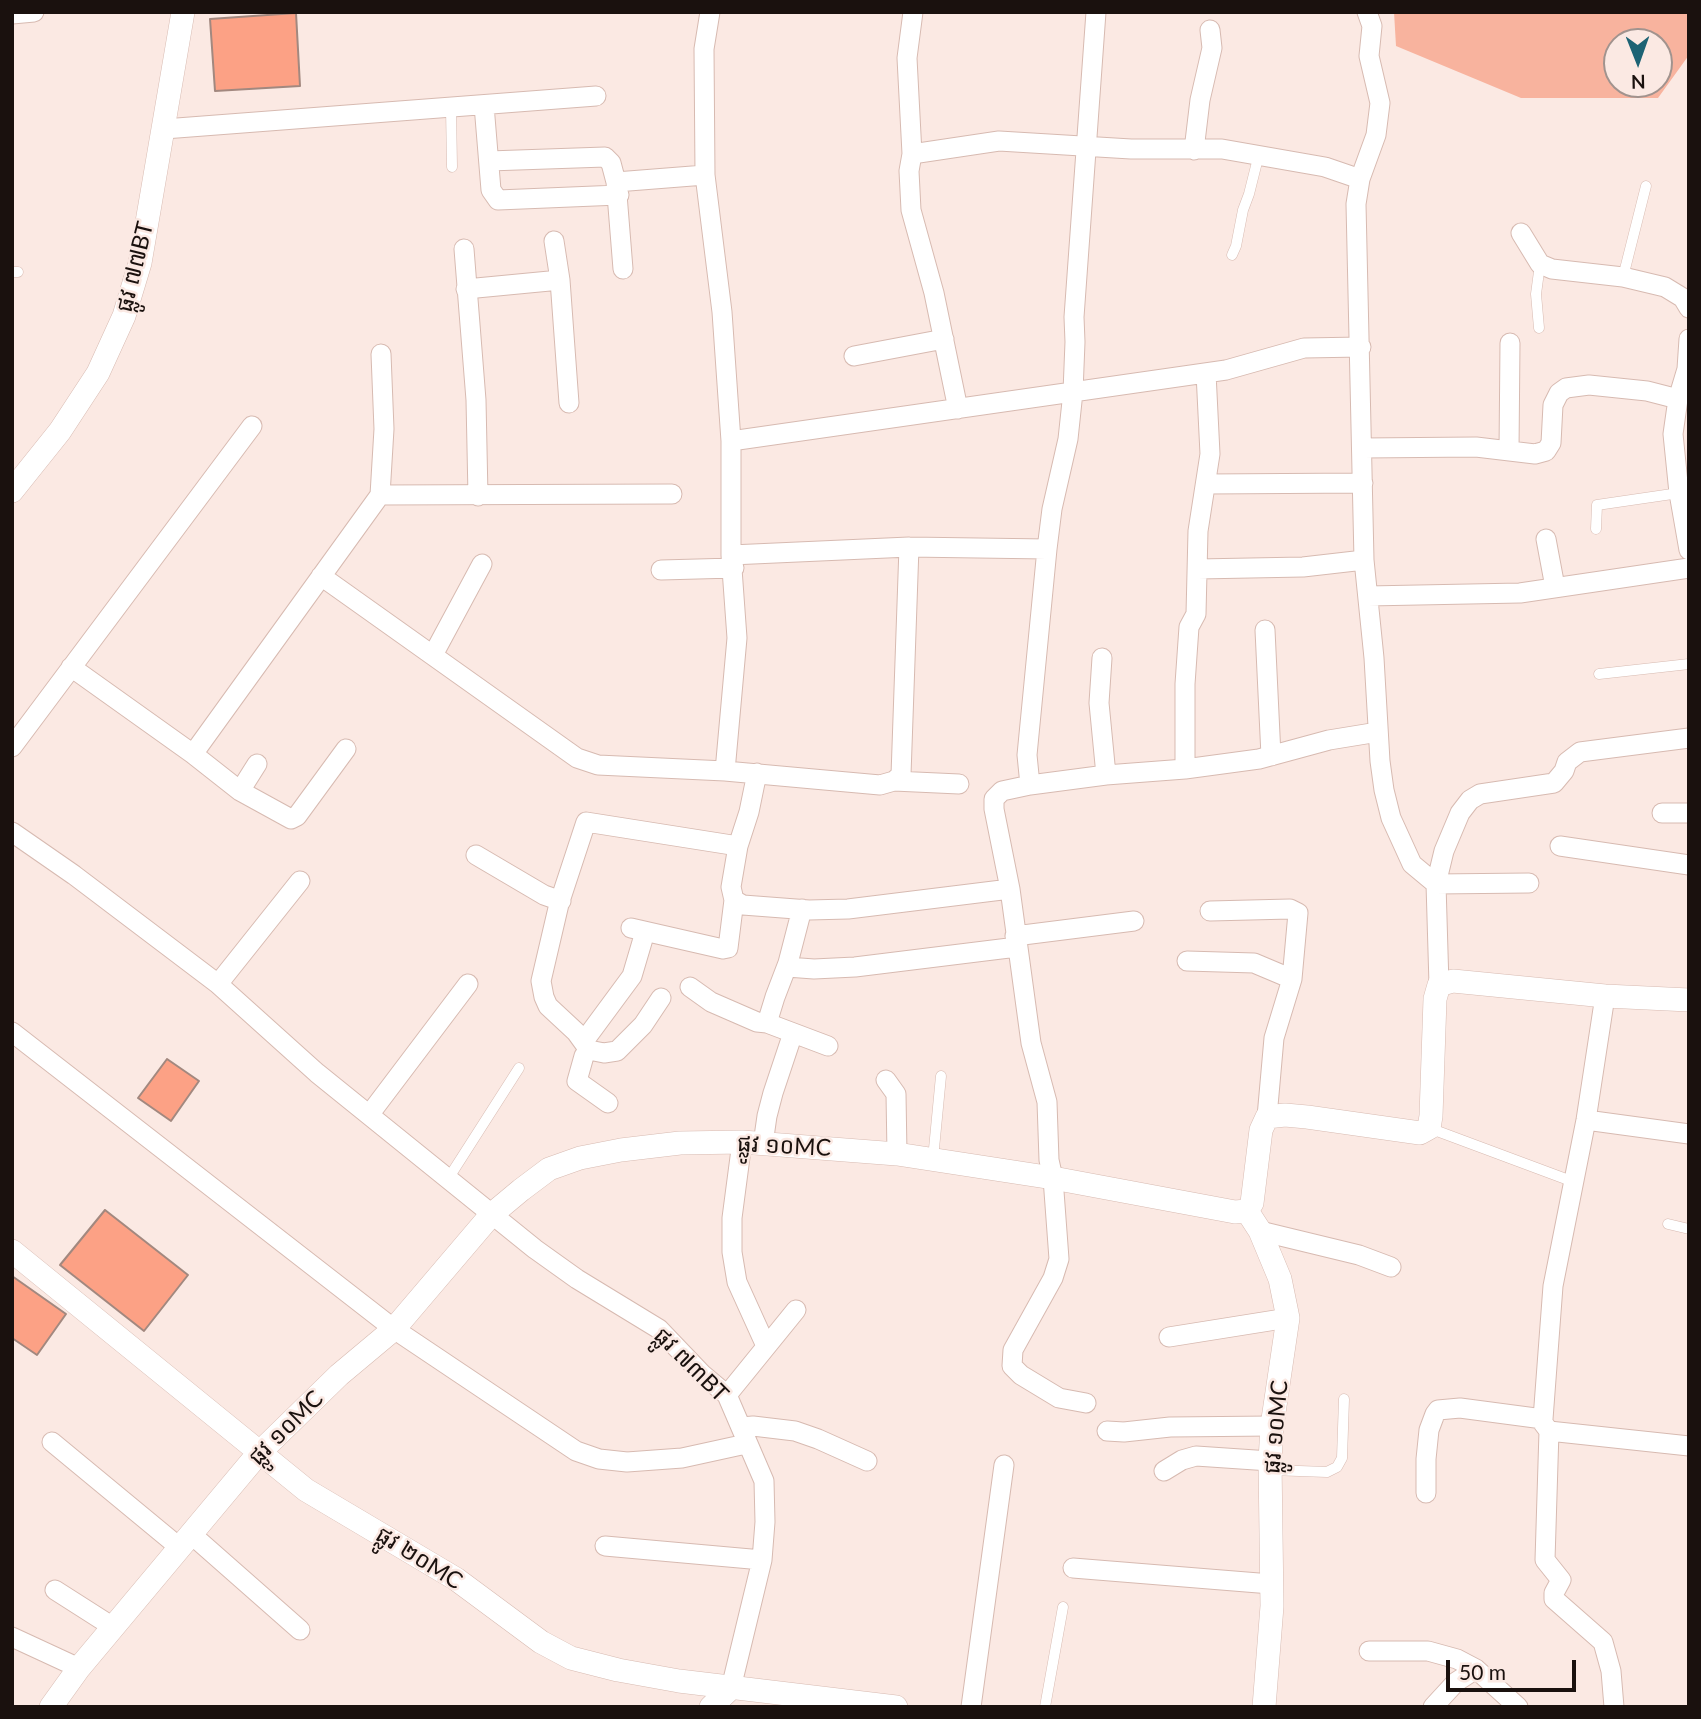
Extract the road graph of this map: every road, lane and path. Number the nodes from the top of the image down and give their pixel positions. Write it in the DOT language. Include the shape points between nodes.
graph roads {
  1 [pos="34,12"];
  2 [pos="183,12"];
  3 [pos="710,12"];
  4 [pos="913,12"];
  5 [pos="1096,12"];
  6 [pos="1367,12"];
  7 [pos="12,14"];
  8 [pos="1210,30"];
  9 [pos="596,96"];
  10 [pos="484,105"];
  11 [pos="451,108"];
  12 [pos="164,129"];
  13 [pos="1086,145"];
  14 [pos="1194,150"];
  15 [pos="912,154"];
  16 [pos="1260,154"];
  17 [pos="489,160"];
  18 [pos="452,167"];
  19 [pos="705,175"];
  20 [pos="1360,179"];
  21 [pos="1646,186"];
  22 [pos="618,188"];
  23 [pos="1521,233"];
  24 [pos="554,241"];
  25 [pos="464,249"];
  26 [pos="1231,255"];
  27 [pos="1540,264"];
  28 [pos="623,269"];
  29 [pos="1623,277"];
  30 [pos="560,280"];
  31 [pos="466,289"];
  32 [pos="1688,305"];
  33 [pos="1539,328"];
  34 [pos="944,339"];
  35 [pos="1689,340"];
  36 [pos="1510,343"];
  37 [pos="1361,347"];
  38 [pos="381,354"];
  39 [pos="854,356"];
  40 [pos="1688,369"];
  41 [pos="1206,373"];
  42 [pos="1073,392"];
  43 [pos="1678,399"];
  44 [pos="569,403"];
  45 [pos="958,409"];
  46 [pos="252,426"];
  47 [pos="731,441"];
  48 [pos="1363,448"];
  49 [pos="1509,451"];
  50 [pos="1363,483"];
  51 [pos="1207,484"];
  52 [pos="12,491"];
  53 [pos="671,494"];
  54 [pos="380,495"];
  55 [pos="478,496"];
  56 [pos="1683,499"];
  57 [pos="1597,529"];
  58 [pos="1546,539"];
  59 [pos="909,547"];
  60 [pos="1046,548"];
  61 [pos="1689,550"];
  62 [pos="1364,560"];
  63 [pos="732,561"];
  64 [pos="481,564"];
  65 [pos="1689,568"];
  66 [pos="1198,569"];
  67 [pos="661,570"];
  68 [pos="321,576"];
  69 [pos="1555,587"];
  70 [pos="1368,596"];
  71 [pos="1265,630"];
  72 [pos="433,655"];
  73 [pos="1102,658"];
  74 [pos="1689,664"];
  75 [pos="71,667"];
  76 [pos="1599,674"];
  77 [pos="1378,732"];
  78 [pos="1689,738"];
  79 [pos="12,747"];
  80 [pos="346,749"];
  81 [pos="193,754"];
  82 [pos="1271,756"];
  83 [pos="257,764"];
  84 [pos="1185,769"];
  85 [pos="725,771"];
  86 [pos="757,773"];
  87 [pos="1105,775"];
  88 [pos="894,781"];
  89 [pos="959,784"];
  90 [pos="1030,785"];
  91 [pos="240,791"];
  92 [pos="1662,813"];
  93 [pos="1689,813"];
  94 [pos="12,832"];
  95 [pos="738,846"];
  96 [pos="1560,846"];
  97 [pos="476,855"];
  98 [pos="1689,865"];
  99 [pos="300,881"];
  100 [pos="1529,883"];
  101 [pos="1436,884"];
  102 [pos="1010,889"];
  103 [pos="734,900"];
  104 [pos="561,901"];
  105 [pos="802,909"];
  106 [pos="1210,911"];
  107 [pos="1135,921"];
  108 [pos="1016,942"];
  109 [pos="1186,961"];
  110 [pos="787,967"];
  111 [pos="1292,979"];
  112 [pos="218,984"];
  113 [pos="468,984"];
  114 [pos="1439,985"];
  115 [pos="690,987"];
  116 [pos="1605,996"];
  117 [pos="661,998"];
  118 [pos="1689,1000"];
  119 [pos="767,1023"];
  120 [pos="12,1032"];
  121 [pos="793,1033"];
  122 [pos="587,1046"];
  123 [pos="828,1046"];
  124 [pos="519,1068"];
  125 [pos="941,1076"];
  126 [pos="886,1080"];
  127 [pos="608,1103"];
  128 [pos="369,1115"];
  129 [pos="1267,1117"];
  130 [pos="1586,1120"];
  131 [pos="1429,1128"];
  132 [pos="1689,1134"];
  133 [pos="753,1143"];
  134 [pos="897,1154"];
  135 [pos="933,1159"];
  136 [pos="1053,1178"];
  137 [pos="448,1179"];
  138 [pos="1574,1182"];
  139 [pos="1247,1211"];
  140 [pos="491,1215"];
  141 [pos="1668,1224"];
  142 [pos="1689,1229"];
  143 [pos="1261,1231"];
  144 [pos="12,1251"];
  145 [pos="1391,1267"];
  146 [pos="796,1310"];
  147 [pos="1288,1318"];
  148 [pos="394,1329"];
  149 [pos="1169,1337"];
  150 [pos="766,1346"];
  151 [pos="727,1395"];
  152 [pos="1344,1399"];
  153 [pos="1086,1403"];
  154 [pos="1546,1425"];
  155 [pos="1272,1426"];
  156 [pos="1107,1431"];
  157 [pos="744,1436"];
  158 [pos="52,1442"];
  159 [pos="1689,1446"];
  160 [pos="258,1454"];
  161 [pos="867,1461"];
  162 [pos="1003,1465"];
  163 [pos="1270,1466"];
  164 [pos="1164,1471"];
  165 [pos="1426,1493"];
  166 [pos="185,1540"];
  167 [pos="605,1546"];
  168 [pos="762,1560"];
  169 [pos="1073,1569"];
  170 [pos="1272,1584"];
  171 [pos="55,1590"];
  172 [pos="1063,1607"];
  173 [pos="113,1627"];
  174 [pos="300,1630"];
  175 [pos="12,1637"];
  176 [pos="1369,1651"];
  177 [pos="79,1668"];
  178 [pos="1476,1669"];
  179 [pos="731,1688"];
  180 [pos="869,1705"];
  181 [pos="51,1707"];
  182 [pos="711,1707"];
  183 [pos="896,1707"];
  184 [pos="971,1707"];
  185 [pos="1045,1707"];
  186 [pos="1264,1707"];
  187 [pos="1433,1707"];
  188 [pos="1518,1707"];
  189 [pos="1614,1707"];
  1 -- 7 [label="street"];
  2 -- 12 [label="street, ផ្លូវ ៧៧BT"];
  3 -- 19 [label="street" via="704,49"];
  4 -- 15 [label="street" via="907,58"];
  5 -- 13 [label="street"];
  6 -- 20 [label="street" via="1372,26 1369,56 1380,103 1376,135"];
  8 -- 14 [label="street" via="1212,48"];
  9 -- 10 [label="street"];
  10 -- 11 [label="street"];
  10 -- 17 [label="street"];
  11 -- 12 [label="street"];
  11 -- 18 [label="lane"];
  12 -- 52 [label="street, ផ្លូវ ៧៧BT" via="140,263 124,316 90,385"];
  13 -- 14 [label="street"];
  13 -- 15 [label="street" via="999,141"];
  13 -- 42 [label="street"];
  14 -- 16 [label="street"];
  15 -- 34 [label="street" via="911,210"];
  16 -- 20 [label="street"];
  16 -- 26 [label="lane"];
  17 -- 22 [label="street" via="605,157"];
  17 -- 22 [label="street" via="491,190 498,200"];
  19 -- 22 [label="street"];
  19 -- 47 [label="street" via="722,312"];
  20 -- 37 [label="street" via="1356,204"];
  21 -- 29 [label="lane"];
  22 -- 28 [label="street"];
  23 -- 27 [label="street"];
  24 -- 30 [label="street"];
  25 -- 31 [label="street"];
  27 -- 29 [label="street"];
  27 -- 33 [label="lane" via="1536,294"];
  29 -- 32 [label="street" via="1665,287"];
  30 -- 31 [label="street"];
  30 -- 44 [label="street"];
  31 -- 55 [label="street" via="476,400"];
  34 -- 39 [label="street"];
  34 -- 45 [label="street"];
  35 -- 40 [label="street"];
  36 -- 49 [label="street"];
  37 -- 41 [label="street" via="1304,348"];
  37 -- 48 [label="street"];
  38 -- 54 [label="street" via="384,429"];
  40 -- 43 [label="street"];
  41 -- 42 [label="street"];
  41 -- 51 [label="street"];
  42 -- 45 [label="street"];
  42 -- 60 [label="street"];
  43 -- 49 [label="street" via="1588,385 1566,388 1553,405 1551,443 1546,451"];
  43 -- 56 [label="street" via="1673,434"];
  45 -- 47 [label="street"];
  46 -- 75 [label="street"];
  47 -- 63 [label="street"];
  48 -- 49 [label="street" via="1440,446"];
  48 -- 50 [label="street"];
  50 -- 51 [label="street"];
  50 -- 62 [label="street"];
  51 -- 66 [label="street" via="1200,509"];
  53 -- 55 [label="street"];
  54 -- 55 [label="street"];
  54 -- 68 [label="street"];
  56 -- 57 [label="lane" via="1597,505"];
  56 -- 61 [label="street"];
  58 -- 69 [label="street"];
  59 -- 60 [label="street"];
  59 -- 63 [label="street"];
  59 -- 88 [label="street" via="903,761 901,775"];
  60 -- 90 [label="street" via="1027,755"];
  62 -- 66 [label="street" via="1303,567"];
  62 -- 70 [label="street"];
  63 -- 67 [label="street"];
  63 -- 85 [label="street" via="737,638"];
  64 -- 72 [label="street"];
  65 -- 69 [label="street"];
  66 -- 84 [label="street" via="1185,684"];
  68 -- 72 [label="street"];
  68 -- 81 [label="street"];
  69 -- 70 [label="street" via="1520,593"];
  70 -- 77 [label="street"];
  71 -- 82 [label="street"];
  72 -- 85 [label="street" via="577,758 598,765"];
  73 -- 87 [label="street"];
  74 -- 76 [label="lane"];
  75 -- 79 [label="street"];
  75 -- 81 [label="street"];
  77 -- 82 [label="street"];
  77 -- 101 [label="street" via="1391,818 1412,864"];
  78 -- 101 [label="street" via="1580,752 1567,762 1554,783 1480,794 1469,800 1444,851"];
  80 -- 91 [label="street" via="291,819"];
  81 -- 91 [label="street"];
  82 -- 84 [label="street"];
  83 -- 91 [label="street"];
  84 -- 87 [label="street"];
  85 -- 86 [label="street"];
  86 -- 88 [label="street" via="880,785"];
  86 -- 95 [label="street"];
  87 -- 90 [label="street"];
  88 -- 89 [label="street"];
  90 -- 102 [label="street" via="1002,791 994,799"];
  92 -- 93 [label="street"];
  94 -- 112 [label="street, ផ្លូវ ៧៣BT"];
  95 -- 103 [label="street" via="731,887"];
  95 -- 104 [label="street" via="586,822"];
  96 -- 98 [label="street"];
  97 -- 104 [label="street"];
  99 -- 112 [label="street"];
  100 -- 101 [label="street"];
  101 -- 114 [label="street"];
  102 -- 105 [label="street" via="848,909"];
  102 -- 108 [label="street"];
  103 -- 105 [label="street" via="743,905"];
  103 -- 122 [label="street" via="728,948 638,930 632,976"];
  104 -- 122 [label="street" via="541,981 548,1006"];
  105 -- 110 [label="street"];
  106 -- 111 [label="street" via="1290,909 1298,913"];
  107 -- 108 [label="street"];
  108 -- 110 [label="street" via="855,967"];
  108 -- 136 [label="street" via="1031,1043 1046,1102"];
  109 -- 111 [label="street" via="1254,963"];
  110 -- 119 [label="street"];
  111 -- 129 [label="street" via="1275,1038"];
  112 -- 128 [label="street, ផ្លូវ ៧៣BT"];
  113 -- 128 [label="street"];
  114 -- 116 [label="street" via="1453,981"];
  114 -- 131 [label="street"];
  115 -- 119 [label="street" via="711,1002"];
  116 -- 118 [label="street"];
  116 -- 130 [label="street"];
  117 -- 122 [label="street" via="617,1051 604,1053"];
  119 -- 121 [label="street"];
  120 -- 148 [label="street"];
  121 -- 123 [label="street"];
  121 -- 133 [label="street" via="767,1116"];
  122 -- 127 [label="street" via="576,1081"];
  124 -- 137 [label="lane"];
  125 -- 135 [label="lane"];
  126 -- 134 [label="street" via="896,1094"];
  128 -- 137 [label="street, ផ្លូវ ៧៣BT"];
  129 -- 131 [label="street" via="1307,1117 1420,1133"];
  129 -- 139 [label="street"];
  130 -- 132 [label="street"];
  130 -- 138 [label="street"];
  131 -- 138 [label="lane"];
  133 -- 134 [label="street, ផ្លូវ ១០MC"];
  133 -- 140 [label="street, ផ្លូវ ១០MC" via="680,1143 580,1157 549,1169"];
  133 -- 150 [label="street" via="732,1218 732,1252 737,1282"];
  134 -- 135 [label="street, ផ្លូវ ១០MC"];
  135 -- 136 [label="street, ផ្លូវ ១០MC"];
  136 -- 139 [label="street, ផ្លូវ ១០MC"];
  136 -- 153 [label="street" via="1059,1259 1053,1279 1013,1350 1012,1366 1059,1398"];
  137 -- 140 [label="street, ផ្លូវ ៧៣BT"];
  138 -- 154 [label="street" via="1553,1286"];
  139 -- 143 [label="street, ផ្លូវ ១០MC"];
  140 -- 148 [label="street, ផ្លូវ ១០MC"];
  140 -- 151 [label="street, ផ្លូវ ៧៣BT" via="577,1279 659,1329"];
  141 -- 142 [label="lane"];
  143 -- 145 [label="street"];
  143 -- 147 [label="street, ផ្លូវ ១០MC"];
  144 -- 160 [label="street, ផ្លូវ ២០MC"];
  146 -- 150 [label="street"];
  147 -- 149 [label="street"];
  147 -- 155 [label="street, ផ្លូវ ១០MC"];
  148 -- 157 [label="street" via="576,1451 599,1459 682,1458"];
  148 -- 160 [label="street, ផ្លូវ ១០MC"];
  150 -- 151 [label="street"];
  151 -- 157 [label="street, ផ្លូវ ៧៣BT"];
  152 -- 163 [label="lane" via="1342,1458 1337,1467 1327,1472"];
  154 -- 159 [label="street"];
  154 -- 165 [label="street" via="1460,1408 1438,1410 1429,1430"];
  154 -- 189 [label="street" via="1545,1560 1562,1580 1554,1599 1602,1642 1611,1671"];
  155 -- 156 [label="street"];
  155 -- 163 [label="street, ផ្លូវ ១០MC"];
  157 -- 161 [label="street" via="752,1426 796,1432"];
  157 -- 168 [label="street, ផ្លូវ ៧៣BT" via="764,1481"];
  158 -- 166 [label="street"];
  160 -- 166 [label="street, ផ្លូវ ១០MC"];
  160 -- 179 [label="street, ផ្លូវ ២០MC" via="306,1490 456,1579 541,1642 571,1658"];
  162 -- 184 [label="street"];
  163 -- 164 [label="street" via="1196,1456"];
  163 -- 170 [label="street, ផ្លូវ ១០MC"];
  166 -- 173 [label="street, ផ្លូវ ១០MC"];
  166 -- 174 [label="street"];
  167 -- 168 [label="street"];
  168 -- 179 [label="street, ផ្លូវ ៧៣BT"];
  169 -- 170 [label="street"];
  170 -- 186 [label="street, ផ្លូវ ១០MC"];
  171 -- 173 [label="street"];
  172 -- 185 [label="lane"];
  173 -- 177 [label="street, ផ្លូវ ១០MC"];
  175 -- 177 [label="street"];
  176 -- 178 [label="street" via="1428,1651"];
  177 -- 181 [label="street, ផ្លូវ ១០MC"];
  178 -- 187 [label="street" via="1456,1682"];
  178 -- 188 [label="street"];
  179 -- 180 [label="street, ផ្លូវ ២០MC"];
  179 -- 182 [label="street"];
  180 -- 183 [label="street, ផ្លូវ ២០MC"];
}
